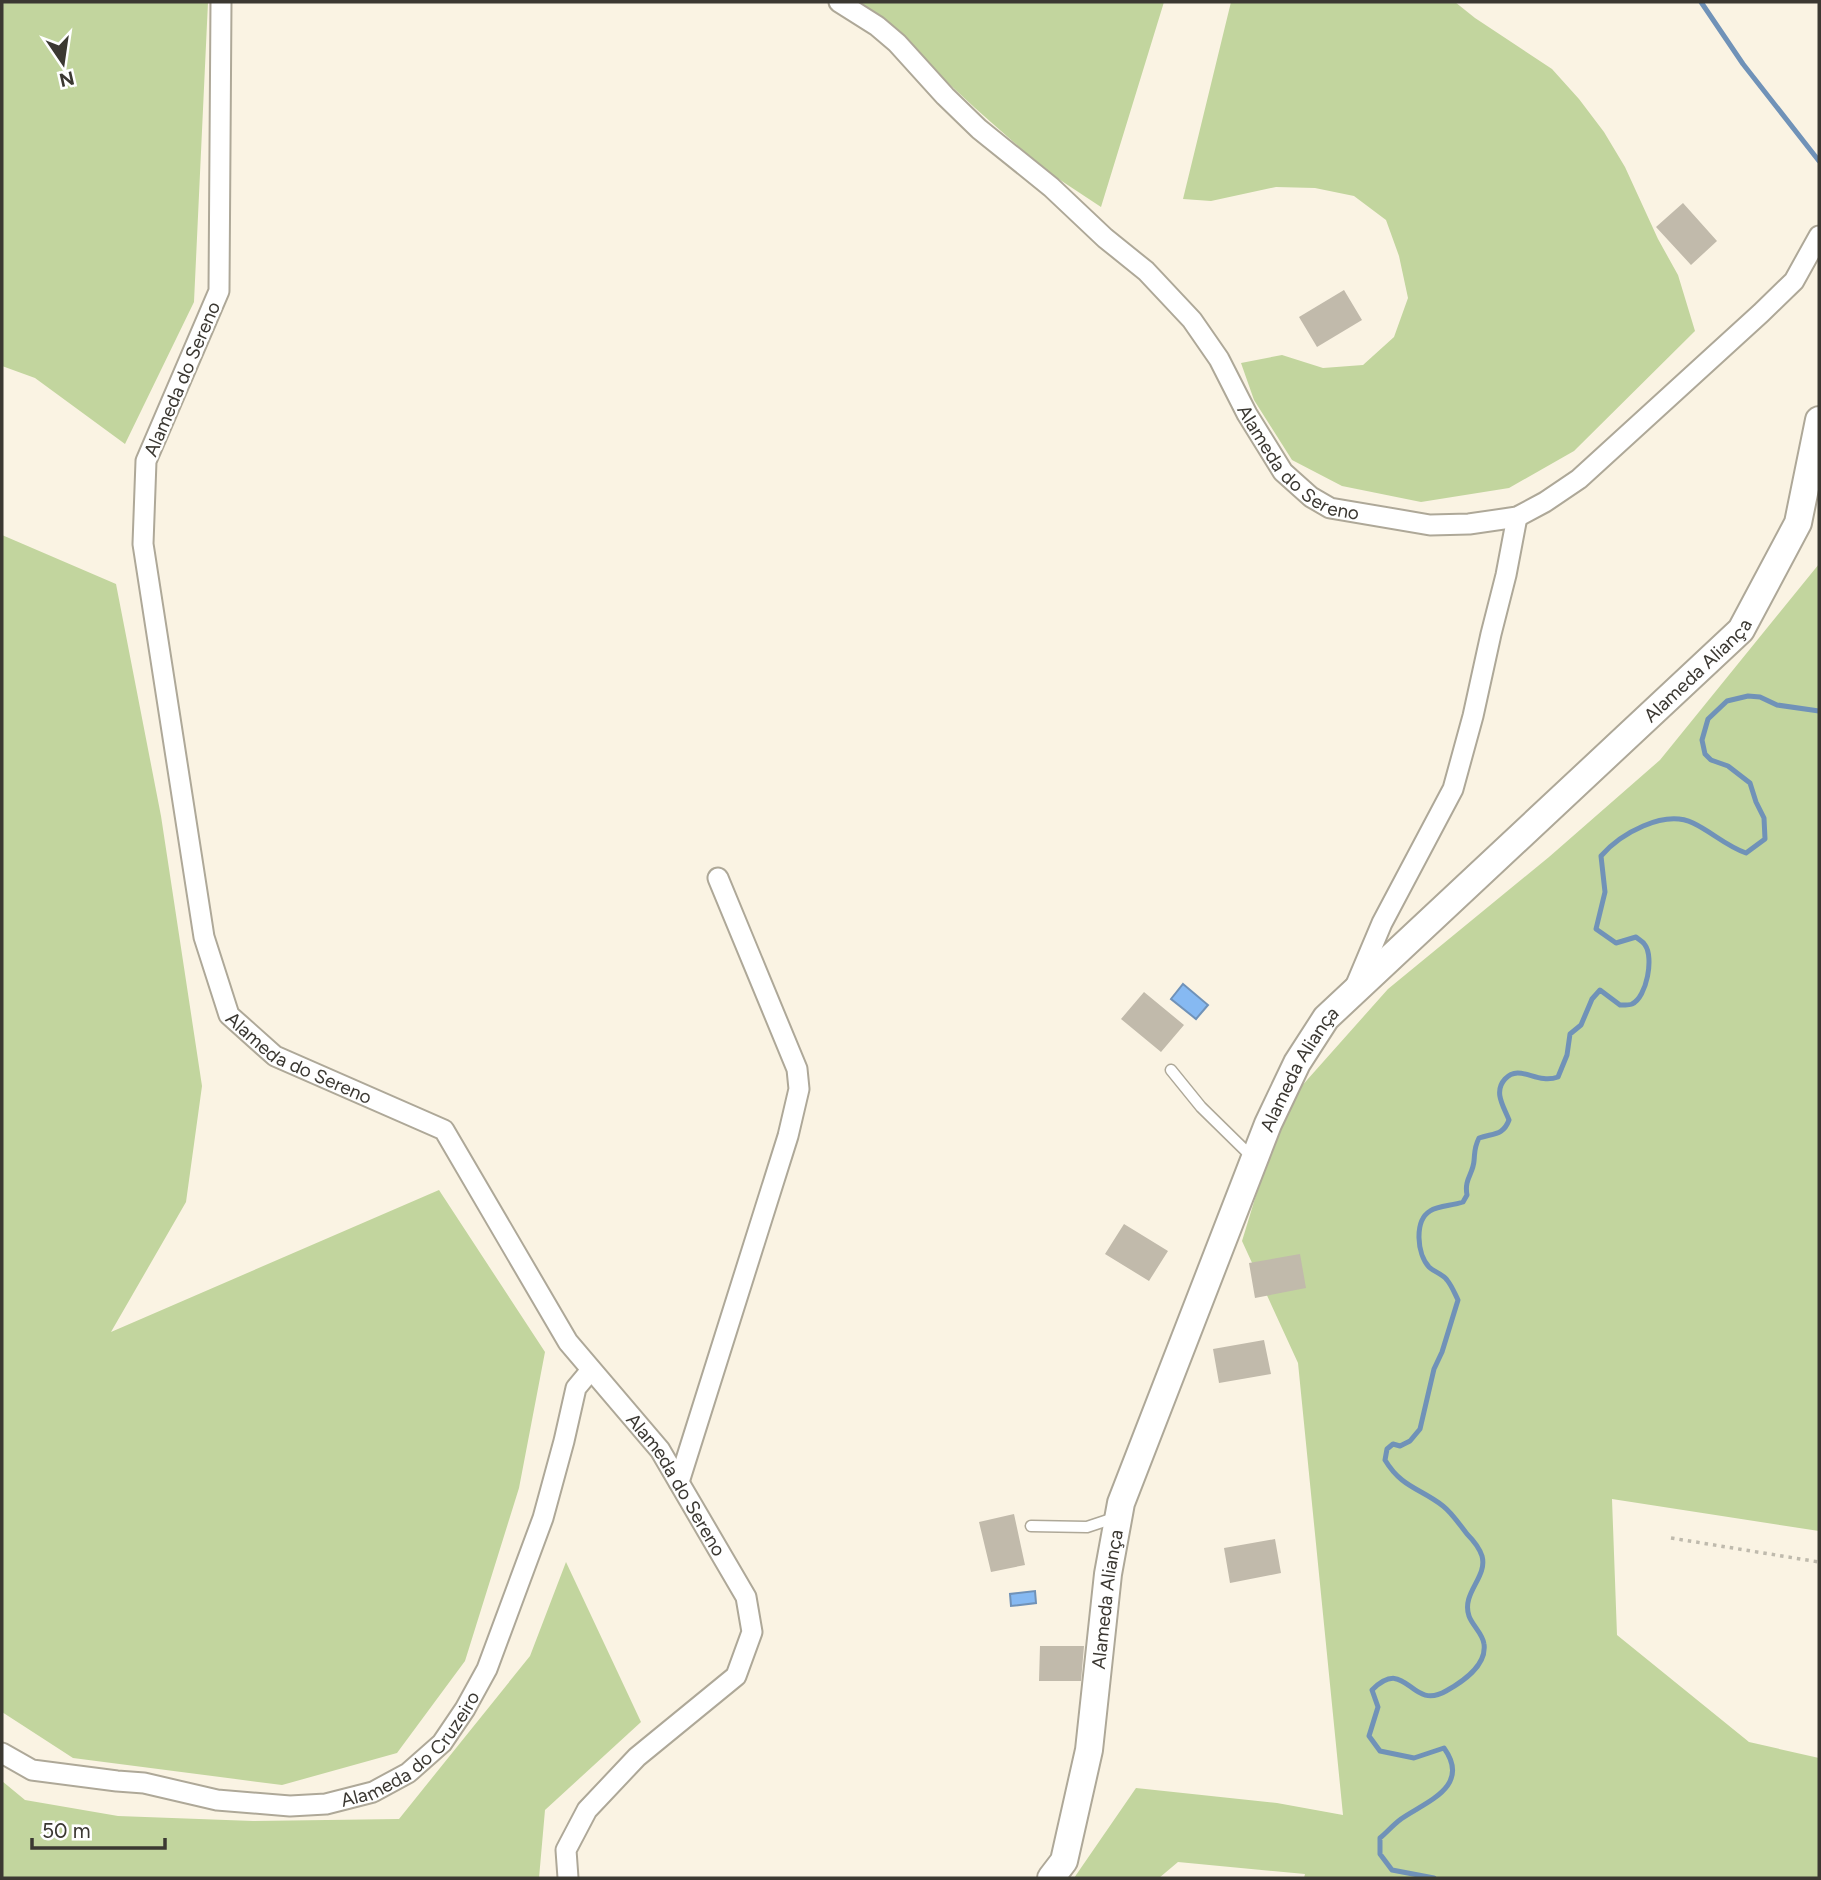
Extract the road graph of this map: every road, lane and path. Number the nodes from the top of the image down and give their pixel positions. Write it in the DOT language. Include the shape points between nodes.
graph roads {
  1 [pos="221,2"];
  2 [pos="839,2"];
  3 [pos="1819,236"];
  4 [pos="1819,420"];
  5 [pos="1517,517"];
  6 [pos="718,878"];
  7 [pos="1352,994"];
  8 [pos="1171,1070"];
  9 [pos="1254,1159"];
  10 [pos="591,1370"];
  11 [pos="679,1482"];
  12 [pos="1118,1517"];
  13 [pos="1031,1527"];
  14 [pos="1671,1538"];
  15 [pos="1819,1562"];
  16 [pos="2,1753"];
  17 [pos="568,1878"];
  18 [pos="1051,1878"];
  1 -- 10 [label="street, Alameda do Sereno" via="219,291 146,461 143,544 204,937 229,1015 275,1056 444,1130 568,1342"];
  2 -- 5 [label="street, Alameda do Sereno" via="897,43 979,129 1051,187 1174,300 1219,359 1283,472 1311,497 1330,508 1430,525"];
  3 -- 5 [label="street, Alameda do Sereno" via="1794,281 1761,313 1579,479"];
  4 -- 7 [label="street, Alameda Aliança" via="1798,523 1741,630"];
  5 -- 7 [label="street" via="1453,789 1382,923"];
  6 -- 11 [label="street" via="797,1069 799,1089"];
  7 -- 9 [label="street, Alameda Aliança" via="1312,1038"];
  8 -- 9 [label="lane" via="1200,1107"];
  9 -- 12 [label="street, Alameda Aliança"];
  10 -- 11 [label="street, Alameda do Sereno" via="660,1450"];
  10 -- 16 [label="street, Alameda do Cruzeiro" via="576,1388 543,1518 487,1669 442,1743 408,1773 349,1799 279,1806 32,1770"];
  11 -- 17 [label="street, Alameda do Sereno" via="746,1597 752,1632 736,1676 637,1757 587,1810 566,1850"];
  12 -- 13 [label="lane" via="1087,1527"];
  12 -- 18 [label="street, Alameda Aliança" via="1088,1759 1064,1861"];
  14 -- 15 [label="path"];
}
